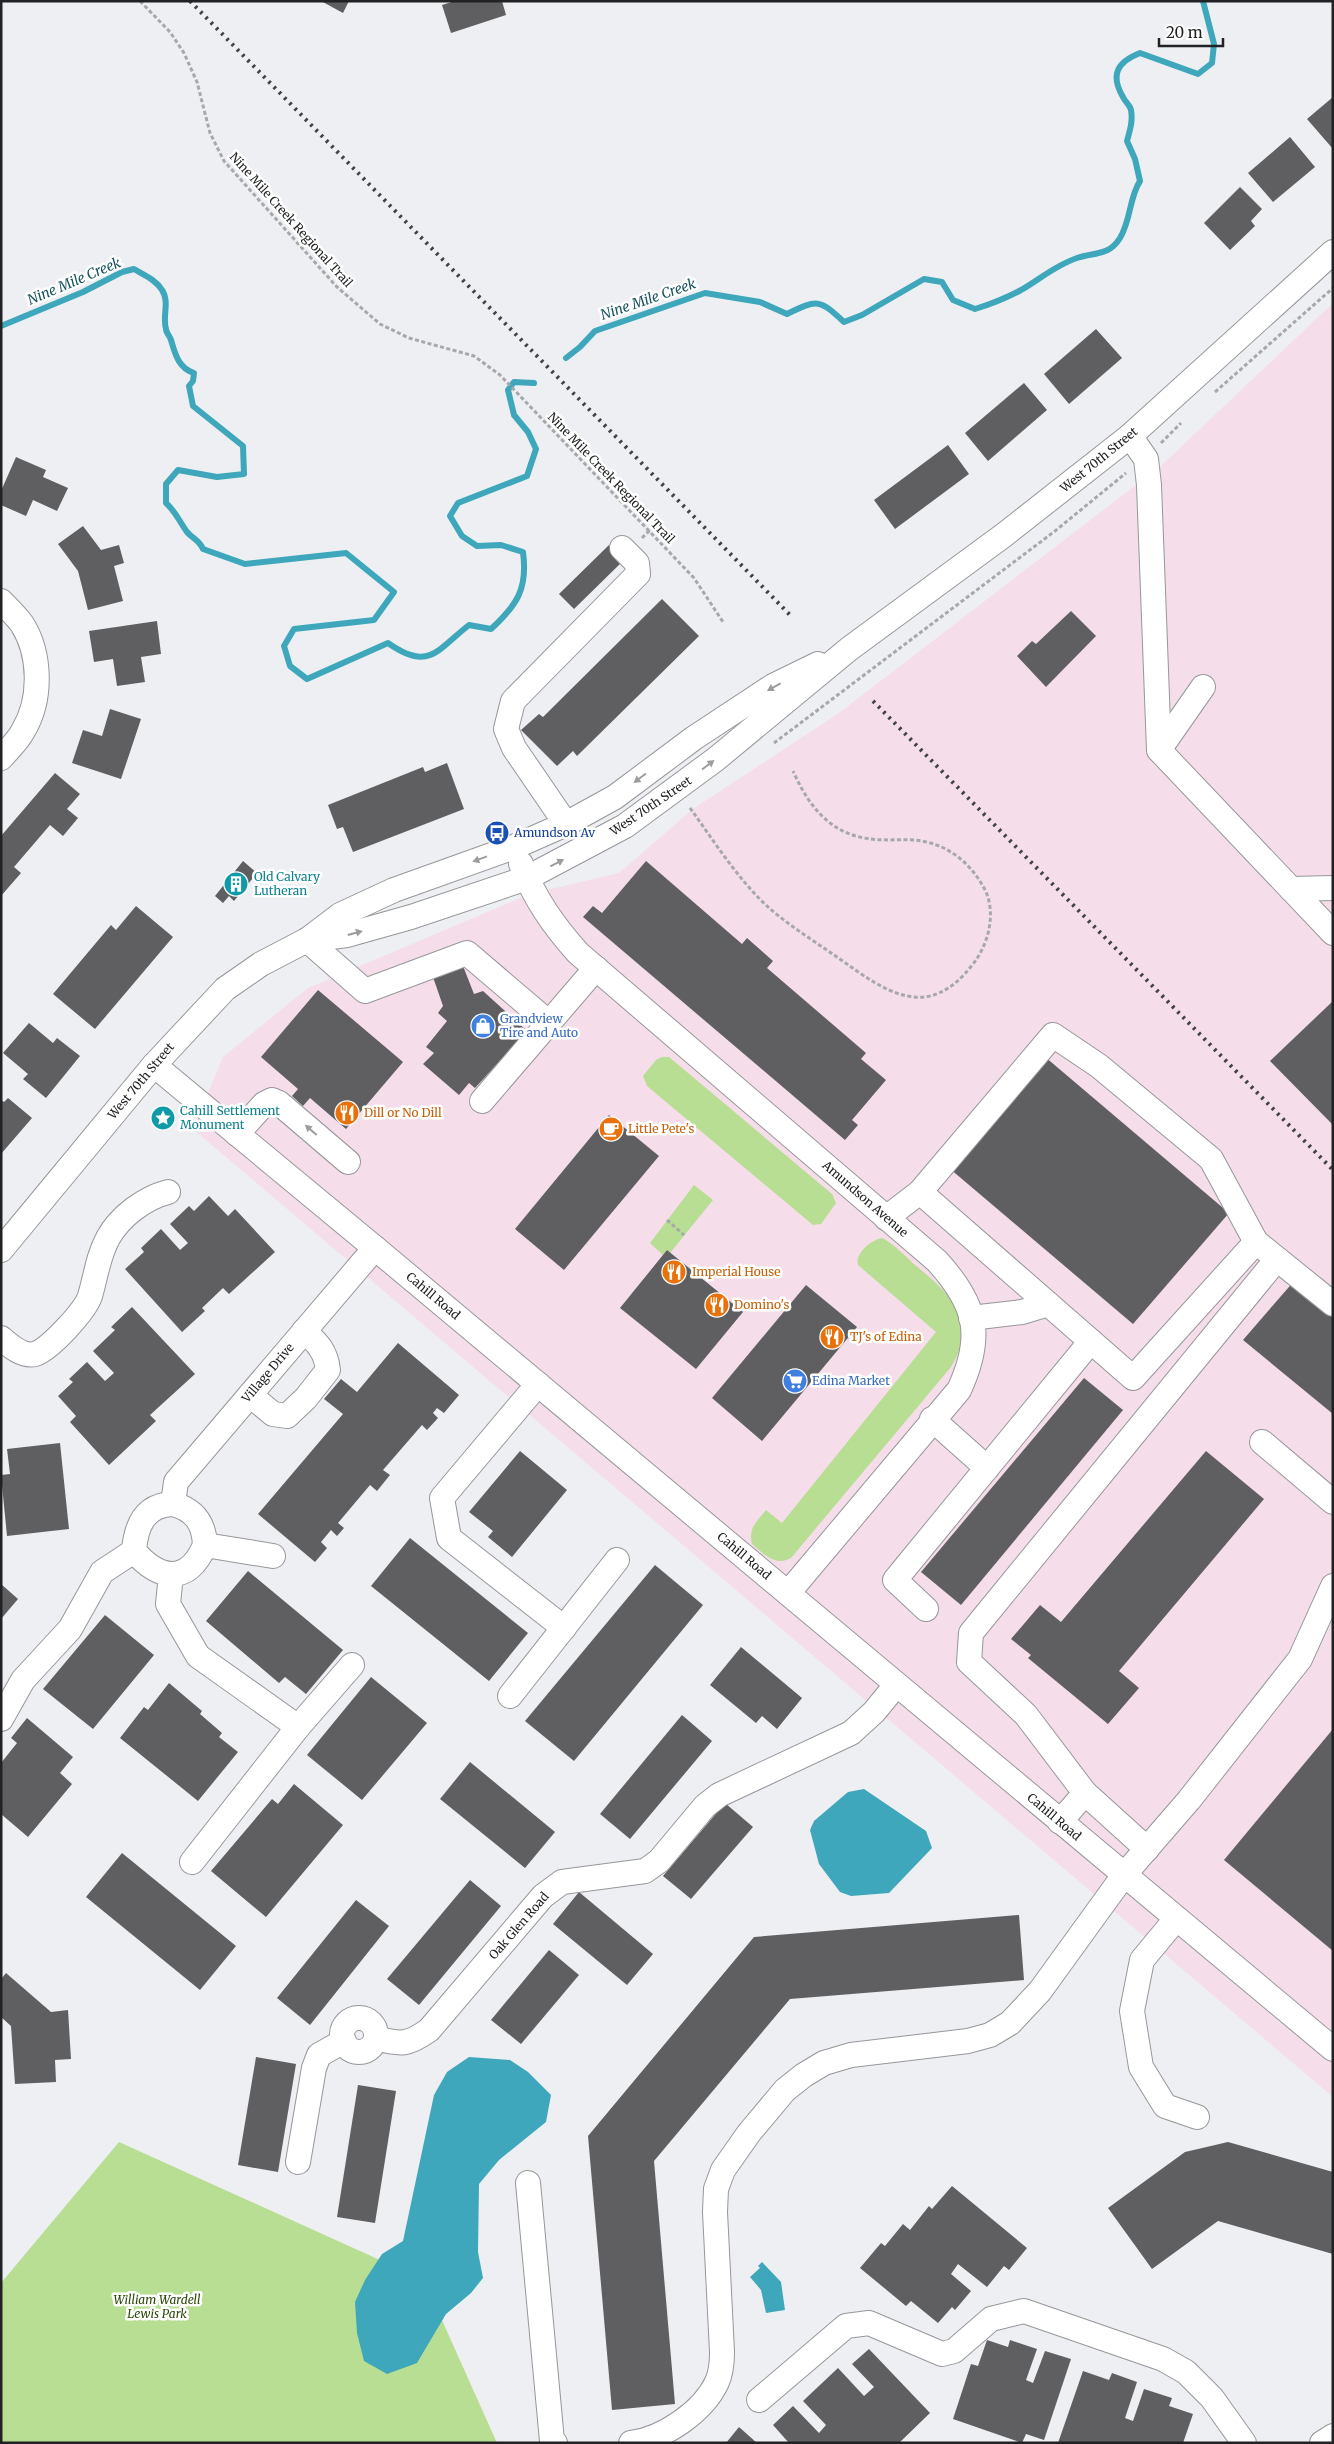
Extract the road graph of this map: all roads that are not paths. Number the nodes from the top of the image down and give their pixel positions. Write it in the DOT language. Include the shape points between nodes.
graph roads {
  1 [pos="1333,252"];
  2 [pos="1130,436"];
  3 [pos="622,548"];
  4 [pos="1,601"];
  5 [pos="849,649"];
  6 [pos="1203,687"];
  7 [pos="1159,750"];
  8 [pos="1,758"];
  9 [pos="566,824"];
  10 [pos="514,847"];
  11 [pos="527,878"];
  12 [pos="1333,888"];
  13 [pos="1291,889"];
  14 [pos="1333,933"];
  15 [pos="306,940"];
  16 [pos="596,968"];
  17 [pos="549,1023"];
  18 [pos="154,1065"];
  19 [pos="482,1101"];
  20 [pos="237,1134"];
  21 [pos="348,1162"];
  22 [pos="168,1192"];
  23 [pos="920,1192"];
  24 [pos="886,1218"];
  25 [pos="1256,1242"];
  26 [pos="375,1248"];
  27 [pos="1,1250"];
  28 [pos="1277,1259"];
  29 [pos="1048,1304"];
  30 [pos="1333,1304"];
  31 [pos="971,1318"];
  32 [pos="304,1331"];
  33 [pos="1,1338"];
  34 [pos="1091,1341"];
  35 [pos="538,1384"];
  36 [pos="250,1395"];
  37 [pos="932,1419"];
  38 [pos="1262,1442"];
  39 [pos="987,1468"];
  40 [pos="1333,1502"];
  41 [pos="173,1504"];
  42 [pos="205,1545"];
  43 [pos="134,1551"];
  44 [pos="273,1556"];
  45 [pos="617,1560"];
  46 [pos="171,1574"];
  47 [pos="1333,1586"];
  48 [pos="788,1593"];
  49 [pos="926,1609"];
  50 [pos="564,1628"];
  51 [pos="352,1664"];
  52 [pos="896,1685"];
  53 [pos="510,1696"];
  54 [pos="1,1720"];
  55 [pos="298,1727"];
  56 [pos="1085,1793"];
  57 [pos="1060,1822"];
  58 [pos="1147,1849"];
  59 [pos="192,1862"];
  60 [pos="1124,1875"];
  61 [pos="1176,1918"];
  62 [pos="1333,2049"];
  63 [pos="1197,2117"];
  64 [pos="298,2162"];
  65 [pos="528,2183"];
  66 [pos="759,2400"];
  67 [pos="1333,2436"];
  68 [pos="555,2443"];
  69 [pos="631,2443"];
  70 [pos="1244,2443"];
  71 [pos="1322,2443"];
  1 -- 2 [label="street, West 70th Street"];
  2 -- 5 [label="street, West 70th Street" via="1004,535"];
  2 -- 7 [label="street" via="1146,459 1149,484"];
  3 -- 9 [label="street" via="637,563 638,574 513,701 506,729 514,748"];
  4 -- 8 [label="street" via="22,624 34,650 37,677 34,704 24,731"];
  5 -- 9 [label="street, West 70th Street, one-way" via="773,686 694,738 615,797"];
  11 -- 5 [label="street, West 70th Street, one-way" via="617,830 661,801"];
  6 -- 7 [label="street"];
  7 -- 13 [label="street"];
  9 -- 10 [label="street, West 70th Street"];
  10 -- 11 [label="street, Amundson Avenue"];
  10 -- 15 [label="street, West 70th Street, one-way" via="394,890 340,915"];
  15 -- 11 [label="street, West 70th Street, one-way" via="347,935 402,920"];
  11 -- 16 [label="street, Amundson Avenue" via="538,903 557,930"];
  12 -- 13 [label="street"];
  13 -- 14 [label="street"];
  15 -- 17 [label="street" via="365,991 467,953"];
  15 -- 18 [label="street, West 70th Street" via="261,964 225,990"];
  16 -- 17 [label="street"];
  16 -- 24 [label="street, Amundson Avenue"];
  17 -- 19 [label="street"];
  18 -- 20 [label="street, Cahill Road"];
  18 -- 27 [label="street, West 70th Street"];
  21 -- 20 [label="street, one-way" via="272,1100 264,1104"];
  20 -- 26 [label="street, Cahill Road"];
  22 -- 33 [label="street" via="140,1205 115,1227 99,1257 86,1304 46,1347 34,1354 23,1353"];
  23 -- 24 [label="street"];
  23 -- 25 [label="street" via="1053,1035 1099,1066 1211,1159"];
  23 -- 29 [label="street"];
  24 -- 31 [label="street, Amundson Avenue" via="937,1261 956,1282"];
  25 -- 28 [label="street"];
  25 -- 34 [label="street" via="1133,1378"];
  26 -- 32 [label="street, Village Drive"];
  26 -- 35 [label="street, Cahill Road"];
  28 -- 30 [label="street"];
  28 -- 56 [label="street" via="971,1634 969,1662 1026,1715"];
  29 -- 31 [label="street" via="1022,1312"];
  29 -- 34 [label="street"];
  31 -- 37 [label="street, Amundson Avenue" via="974,1335 970,1365 958,1390"];
  32 -- 36 [label="street, Village Drive"];
  32 -- 36 [label="street" via="327,1356 328,1370 306,1398 287,1416 273,1414"];
  34 -- 39 [label="street"];
  35 -- 48 [label="street, Cahill Road"];
  35 -- 50 [label="street" via="442,1498 449,1538"];
  36 -- 41 [label="street, Village Drive" via="176,1482"];
  37 -- 39 [label="street"];
  37 -- 48 [label="street, Amundson Avenue"];
  38 -- 40 [label="street"];
  39 -- 49 [label="street" via="895,1580"];
  41 -- 42 [label="street" via="192,1512 200,1521"];
  41 -- 43 [label="street" via="153,1508 145,1515 138,1525"];
  42 -- 44 [label="street"];
  42 -- 46 [label="street" via="192,1565"];
  43 -- 46 [label="street" via="149,1567"];
  43 -- 54 [label="street" via="102,1572 70,1629 23,1680"];
  45 -- 50 [label="street"];
  46 -- 55 [label="street" via="168,1604 198,1656"];
  47 -- 58 [label="street" via="1300,1659"];
  48 -- 52 [label="street, Cahill Road"];
  50 -- 53 [label="street"];
  51 -- 55 [label="street"];
  52 -- 57 [label="street, Cahill Road"];
  52 -- 64 [label="street, Oak Glen Road" via="851,1733 719,1795 705,1806 659,1861 645,1871 562,1882 542,1896 429,2030 414,2041 396,2044 376,2038 374,2026 365,2018 353,2018 344,2026 344,2041 320,2055 314,2068"];
  55 -- 59 [label="street"];
  56 -- 57 [label="street"];
  56 -- 58 [label="street"];
  57 -- 60 [label="street, Cahill Road"];
  58 -- 60 [label="street"];
  60 -- 61 [label="street, Cahill Road"];
  60 -- 69 [label="street" via="1040,1991 1003,2027 990,2035 968,2041 851,2055 824,2063 785,2090 723,2170 716,2189 722,2352 716,2383 702,2403 680,2422"];
  61 -- 62 [label="street, Cahill Road"];
  61 -- 63 [label="street" via="1142,1960 1132,2011 1141,2067 1165,2106"];
  65 -- 68 [label="street" via="552,2440"];
  66 -- 70 [label="street" via="846,2326 869,2323 942,2354 954,2351 991,2319 1024,2311 1163,2359 1186,2372 1212,2398"];
  67 -- 71 [label="street"];
}
